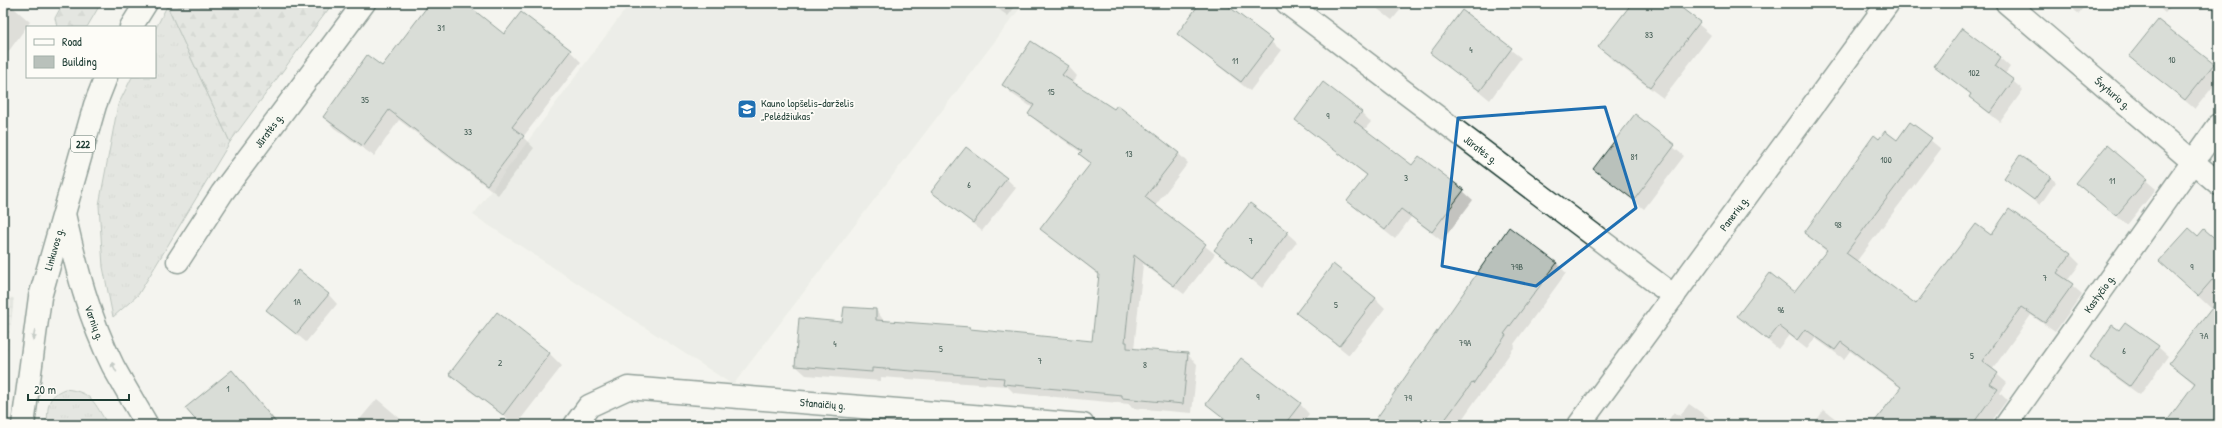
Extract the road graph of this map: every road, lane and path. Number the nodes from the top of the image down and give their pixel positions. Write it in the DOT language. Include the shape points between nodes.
graph roads {
  1 [pos="146,3"];
  2 [pos="364,3"];
  3 [pos="1287,3"];
  4 [pos="1888,3"];
  5 [pos="2007,3"];
  6 [pos="132,26"];
  7 [pos="106,78"];
  8 [pos="2219,125"];
  9 [pos="2191,161"];
  10 [pos="2219,184"];
  11 [pos="64,211"];
  12 [pos="178,262"];
  13 [pos="1674,296"];
  14 [pos="23,425"];
  15 [pos="147,425"];
  16 [pos="575,425"];
  17 [pos="1083,425"];
  18 [pos="1579,425"];
  19 [pos="2006,425"];
  1 -- 6 [label="street"];
  2 -- 12 [label="street, Jūratės g." via="222,193"];
  3 -- 13 [label="street, Jūratės g."];
  4 -- 13 [label="street, Panerių g."];
  5 -- 9 [label="street, Švyturio g."];
  7 -- 11 [label="street, Linkuvos g. / 222"];
  8 -- 9 [label="street, Kastyčio g."];
  9 -- 10 [label="street, Švyturio g."];
  9 -- 19 [label="street, Kastyčio g."];
  11 -- 14 [label="street, Linkuvos g. / 222, one-way" via="40,297"];
  15 -- 11 [label="street, Varnių g., one-way" via="113,366 92,317 76,270"];
  13 -- 18 [label="street, Panerių g."];
  16 -- 17 [label="street, Stanaičių g." via="589,406 628,388"];
}
